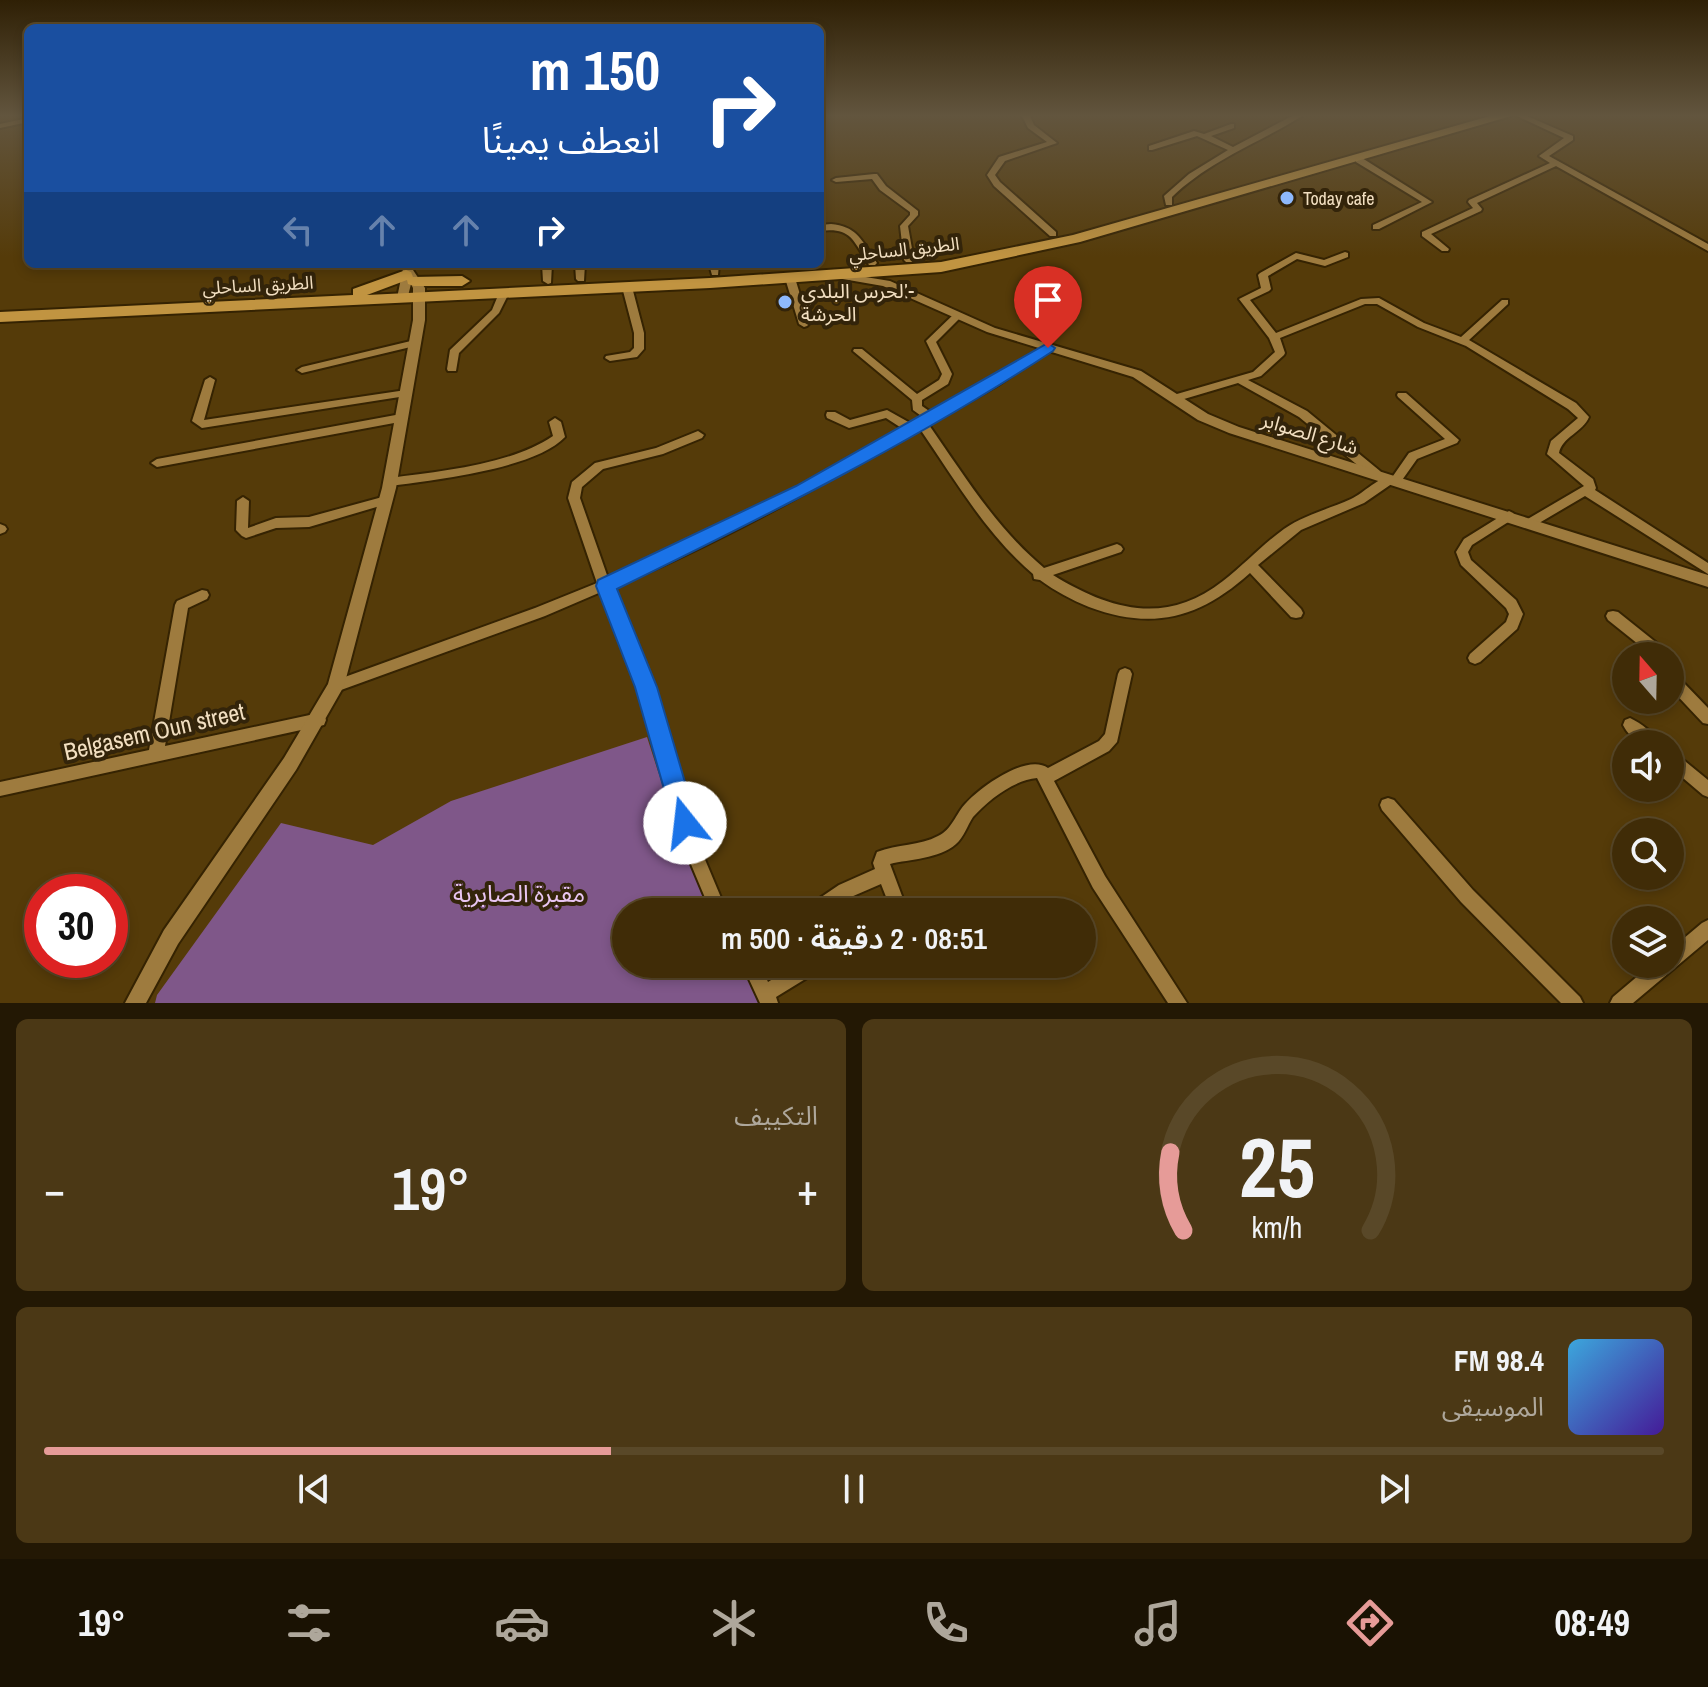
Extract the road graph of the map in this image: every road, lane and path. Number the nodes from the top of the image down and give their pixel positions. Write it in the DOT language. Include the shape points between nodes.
graph roads {
  1 [pos="999,163"];
  2 [pos="1214,163"];
  3 [pos="1326,163"];
  4 [pos="1347,163"];
  5 [pos="1364,163"];
  6 [pos="1557,163"];
  7 [pos="836,180"];
  8 [pos="1264,182"];
  9 [pos="1169,203"];
  10 [pos="824,227"];
  11 [pos="1376,227"];
  12 [pos="1053,234"];
  13 [pos="1708,248"];
  14 [pos="1445,249"];
  15 [pos="1345,255"];
  16 [pos="872,263"];
  17 [pos="912,264"];
  18 [pos="824,265"];
  19 [pos="547,268"];
  20 [pos="714,268"];
  21 [pos="580,272"];
  22 [pos="833,275"];
  23 [pos="790,278"];
  24 [pos="548,281"];
  25 [pos="410,283"];
  26 [pos="627,287"];
  27 [pos="507,288"];
  28 [pos="914,293"];
  29 [pos="1505,302"];
  30 [pos="143,306"];
  31 [pos="0,308"];
  32 [pos="957,316"];
  33 [pos="0,317"];
  34 [pos="804,324"];
  35 [pos="1274,337"];
  36 [pos="1462,341"];
  37 [pos="415,343"];
  38 [pos="1048,348"];
  39 [pos="858,351"];
  40 [pos="610,358"];
  41 [pos="452,369"];
  42 [pos="302,370"];
  43 [pos="210,380"];
  44 [pos="1240,380"];
  45 [pos="406,393"];
  46 [pos="1402,395"];
  47 [pos="1174,398"];
  48 [pos="917,399"];
  49 [pos="831,415"];
  50 [pos="401,418"];
  51 [pos="555,422"];
  52 [pos="921,422"];
  53 [pos="698,435"];
  54 [pos="157,463"];
  55 [pos="1376,474"];
  56 [pos="1393,480"];
  57 [pos="390,482"];
  58 [pos="1588,492"];
  59 [pos="386,500"];
  60 [pos="243,501"];
  61 [pos="1509,516"];
  62 [pos="1530,523"];
  63 [pos="1117,549"];
  64 [pos="1252,567"];
  65 [pos="1708,569"];
  66 [pos="1039,575"];
  67 [pos="1708,581"];
  68 [pos="605,586"];
  69 [pos="202,595"];
  70 [pos="1296,613"];
  71 [pos="1613,616"];
  72 [pos="1646,642"];
  73 [pos="1475,658"];
  74 [pos="1125,674"];
  75 [pos="336,686"];
  76 [pos="1684,693"];
  77 [pos="1708,718"];
  78 [pos="319,720"];
  79 [pos="1630,725"];
  80 [pos="1636,730"];
  81 [pos="156,755"];
  82 [pos="1684,770"];
  83 [pos="1046,777"];
  84 [pos="0,789"];
  85 [pos="1708,790"];
  86 [pos="1388,805"];
  87 [pos="884,874"];
  88 [pos="713,898"];
  89 [pos="834,898"];
  90 [pos="894,898"];
  91 [pos="1708,929"];
  92 [pos="1684,949"];
  93 [pos="758,978"];
  94 [pos="795,978"];
  95 [pos="1649,978"];
  96 [pos="767,998"];
  97 [pos="135,1003"];
  98 [pos="1178,1003"];
  99 [pos="1574,1003"];
  100 [pos="1619,1003"];
  1 -- 12 [label="street" via="991,175 997,184"];
  2 -- 9 [label="street" via="1176,187"];
  3 -- 8 [label="highway, الطريق الساحلي"];
  4 -- 8 [label="highway, الطريق الساحلي"];
  5 -- 11 [label="street" via="1428,202"];
  6 -- 13 [label="street"];
  6 -- 14 [label="street" via="1472,202 1478,209 1425,234"];
  7 -- 17 [label="street" via="874,176 914,211 904,226"];
  8 -- 9 [label="highway, الطريق الساحلي"];
  8 -- 17 [label="highway, الطريق الساحلي" via="1075,239 969,262"];
  9 -- 12 [label="highway, الطريق الساحلي"];
  10 -- 16 [label="street" via="847,227"];
  12 -- 17 [label="highway, الطريق الساحلي"];
  15 -- 35 [label="street" via="1325,263 1296,256 1263,275 1268,288 1244,299"];
  16 -- 17 [label="highway, الطريق الساحلي"];
  16 -- 18 [label="highway, الطريق الساحلي"];
  17 -- 22 [label="highway, الطريق الساحلي"];
  17 -- 28 [label="street" via="908,276"];
  19 -- 24 [label="street"];
  20 -- 21 [label="highway, الطريق الساحلي"];
  21 -- 24 [label="highway, الطريق الساحلي"];
  22 -- 23 [label="highway, الطريق الساحلي"];
  22 -- 28 [label="street, شارع الصوابر"];
  23 -- 26 [label="highway, الطريق الساحلي"];
  23 -- 34 [label="street"];
  24 -- 27 [label="highway, الطريق الساحلي"];
  25 -- 27 [label="highway, الطريق الساحلي"];
  25 -- 30 [label="highway, الطريق الساحلي"];
  25 -- 30 [label="highway, الطريق الساحلي" via="359,292"];
  25 -- 37 [label="street"];
  26 -- 27 [label="highway, الطريق الساحلي"];
  26 -- 40 [label="street" via="639,349"];
  27 -- 41 [label="street" via="496,311 454,352"];
  28 -- 32 [label="street, شارع الصوابر"];
  29 -- 36 [label="street"];
  30 -- 31 [label="highway, الطريق الساحلي"];
  30 -- 33 [label="highway, الطريق الساحلي"];
  32 -- 38 [label="street, شارع الصوابر"];
  32 -- 48 [label="street" via="931,341 945,363 944,382"];
  35 -- 36 [label="street" via="1375,300"];
  35 -- 44 [label="street" via="1280,353 1257,374"];
  36 -- 58 [label="street" via="1581,413 1582,422 1552,449 1589,482"];
  37 -- 42 [label="street"];
  37 -- 45 [label="street"];
  38 -- 47 [label="street, شارع الصوابر" via="1137,374"];
  38 -- 52 [label="street"];
  39 -- 48 [label="street"];
  43 -- 45 [label="street" via="198,421 202,424"];
  44 -- 47 [label="street"];
  44 -- 55 [label="street" via="1303,414"];
  45 -- 50 [label="street"];
  46 -- 56 [label="street" via="1453,440 1413,456"];
  47 -- 55 [label="street, شارع الصوابر" via="1234,430"];
  48 -- 52 [label="street"];
  49 -- 52 [label="street" via="849,424 887,414"];
  50 -- 54 [label="street"];
  50 -- 57 [label="street"];
  51 -- 57 [label="street" via="559,437 544,447 450,474"];
  52 -- 66 [label="street" via="998,533"];
  52 -- 68 [label="street" via="802,491"];
  53 -- 68 [label="street" via="599,466 576,485 574,498"];
  55 -- 56 [label="street, شارع الصوابر"];
  56 -- 61 [label="street, شارع الصوابر"];
  56 -- 64 [label="street" via="1290,531"];
  57 -- 59 [label="street"];
  58 -- 62 [label="street"];
  58 -- 65 [label="street"];
  59 -- 60 [label="street" via="246,533"];
  59 -- 75 [label="street"];
  61 -- 62 [label="street, شارع الصوابر"];
  61 -- 73 [label="street" via="1468,542 1462,552 1465,562 1516,614 1512,625"];
  62 -- 67 [label="street, شارع الصوابر"];
  63 -- 66 [label="street"];
  64 -- 66 [label="street" via="1198,604 1156,615 1096,605"];
  64 -- 70 [label="street"];
  68 -- 75 [label="street"];
  68 -- 88 [label="street" via="639,666 693,850"];
  69 -- 81 [label="street" via="182,605"];
  71 -- 72 [label="street"];
  74 -- 83 [label="street" via="1112,737"];
  75 -- 78 [label="street"];
  76 -- 77 [label="street"];
  78 -- 81 [label="street, Belgasem Oun street"];
  78 -- 97 [label="street" via="204,886"];
  79 -- 80 [label="street"];
  81 -- 84 [label="street, Belgasem Oun street"];
  82 -- 85 [label="street"];
  83 -- 87 [label="street" via="1029,770 990,793 940,844 883,858"];
  83 -- 98 [label="street" via="1099,882"];
  86 -- 99 [label="street" via="1467,896"];
  87 -- 89 [label="street"];
  87 -- 90 [label="street"];
  91 -- 92 [label="street"];
  93 -- 96 [label="street"];
  94 -- 96 [label="street"];
  95 -- 100 [label="street"];
}
